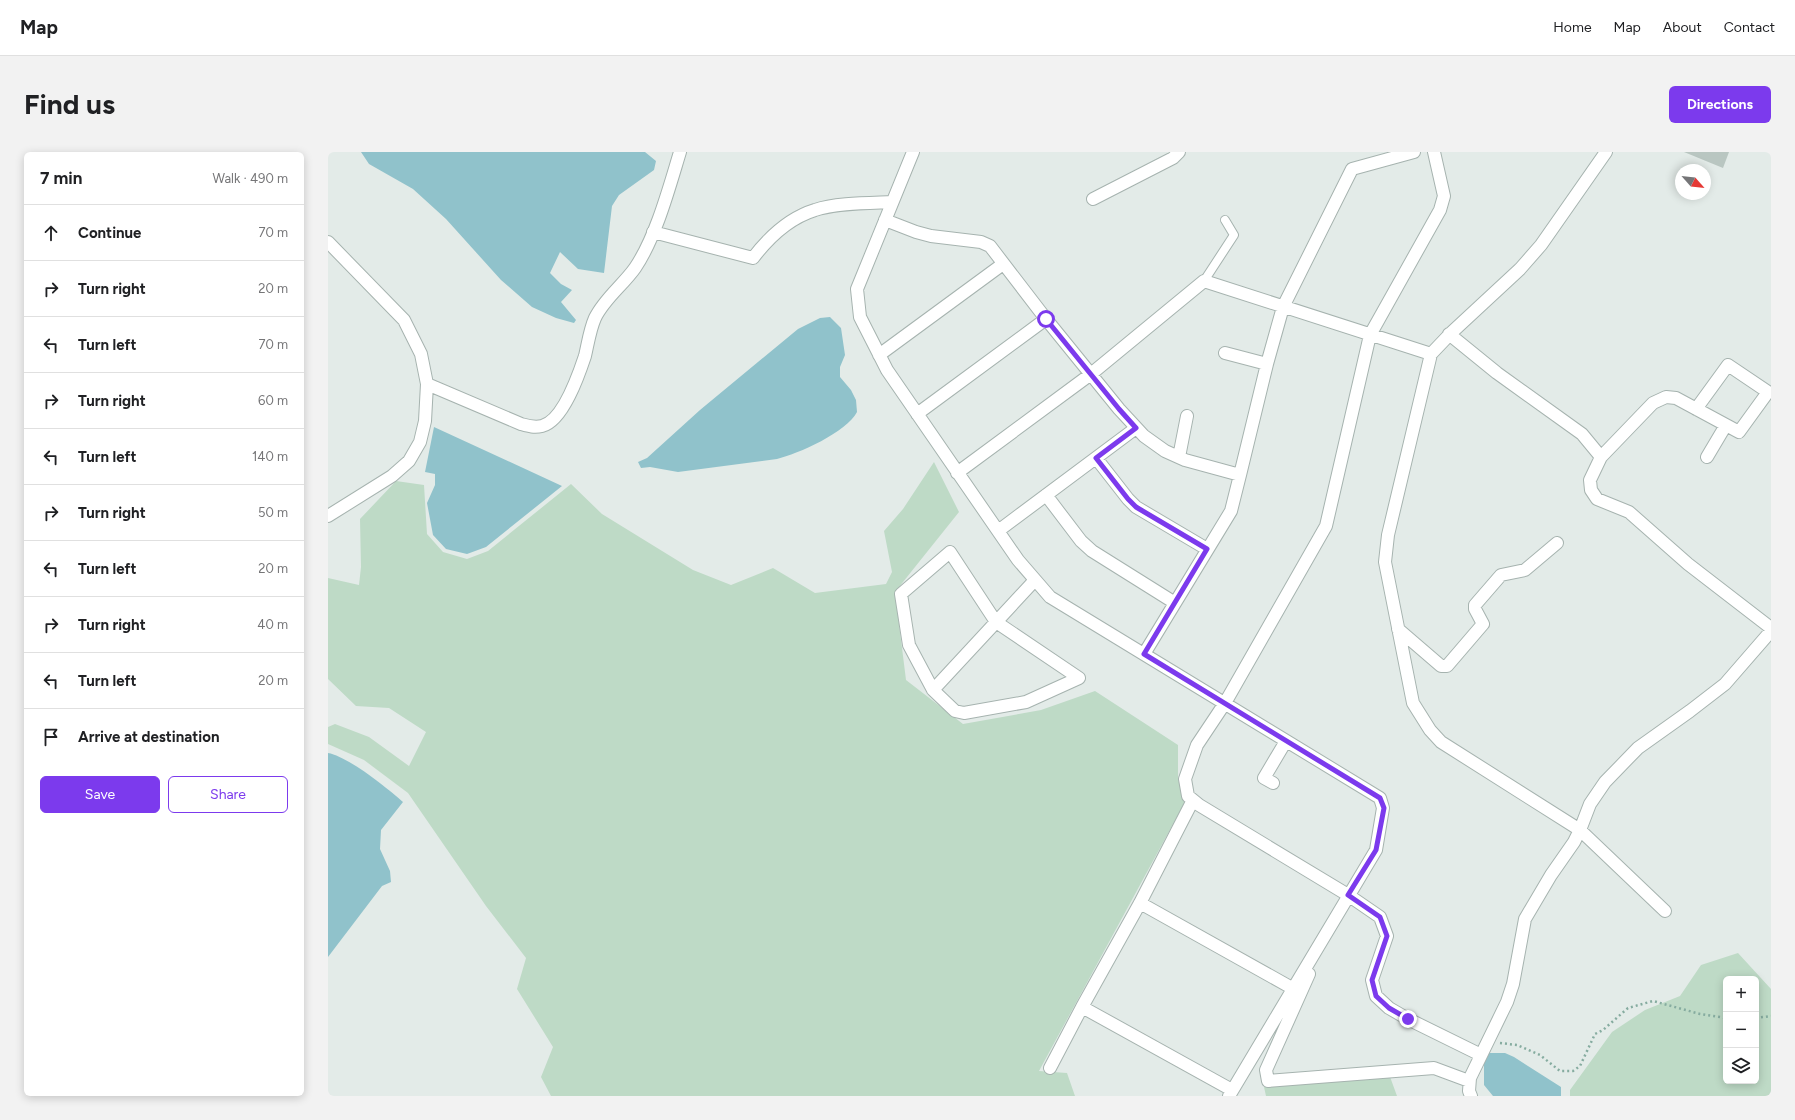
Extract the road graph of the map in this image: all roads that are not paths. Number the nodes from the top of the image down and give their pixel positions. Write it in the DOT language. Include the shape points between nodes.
graph roads {
  1 [pos="680,152"];
  2 [pos="913,152"];
  3 [pos="1179,152"];
  4 [pos="1414,152"];
  5 [pos="1434,152"];
  6 [pos="1606,152"];
  7 [pos="1093,199"];
  8 [pos="892,202"];
  9 [pos="885,220"];
  10 [pos="1225,220"];
  11 [pos="653,232"];
  12 [pos="328,242"];
  13 [pos="1003,264"];
  14 [pos="1204,280"];
  15 [pos="1283,307"];
  16 [pos="1046,319"];
  17 [pos="1449,334"];
  18 [pos="1370,335"];
  19 [pos="1226,353"];
  20 [pos="1432,354"];
  21 [pos="879,355"];
  22 [pos="1267,364"];
  23 [pos="1091,374"];
  24 [pos="427,384"];
  25 [pos="1696,408"];
  26 [pos="917,414"];
  27 [pos="1187,416"];
  28 [pos="1726,425"];
  29 [pos="1136,428"];
  30 [pos="1601,457"];
  31 [pos="1707,457"];
  32 [pos="1096,458"];
  33 [pos="1179,458"];
  34 [pos="957,473"];
  35 [pos="1240,475"];
  36 [pos="1046,495"];
  37 [pos="328,516"];
  38 [pos="998,531"];
  39 [pos="1557,543"];
  40 [pos="1207,549"];
  41 [pos="1035,580"];
  42 [pos="1175,603"];
  43 [pos="996,622"];
  44 [pos="1771,628"];
  45 [pos="1398,629"];
  46 [pos="1771,631"];
  47 [pos="1144,654"];
  48 [pos="932,690"];
  49 [pos="1225,703"];
  50 [pos="1286,741"];
  51 [pos="1273,783"];
  52 [pos="1193,800"];
  53 [pos="1580,830"];
  54 [pos="1348,895"];
  55 [pos="1140,903"];
  56 [pos="1665,911"];
  57 [pos="1332,922"];
  58 [pos="1292,988"];
  59 [pos="1082,1007"];
  60 [pos="1483,1050"];
  61 [pos="1050,1068"];
  62 [pos="1469,1081"];
  63 [pos="1231,1093"];
  64 [pos="1471,1096"];
  1 -- 11 [label="street"];
  2 -- 8 [label="street"];
  3 -- 7 [label="street" via="1173,158"];
  4 -- 15 [label="street" via="1352,169"];
  5 -- 18 [label="street" via="1444,196 1440,210"];
  6 -- 17 [label="street" via="1541,245 1520,269"];
  8 -- 9 [label="street"];
  8 -- 11 [label="street" via="815,209 778,230 753,258"];
  9 -- 13 [label="street" via="932,236 981,242 990,246"];
  9 -- 21 [label="street" via="857,289 860,317"];
  10 -- 14 [label="lane" via="1234,234"];
  11 -- 24 [label="street" via="635,267 594,319 584,357 566,403 544,426 521,424"];
  12 -- 24 [label="street" via="404,320 421,354"];
  13 -- 16 [label="street"];
  13 -- 21 [label="street"];
  14 -- 15 [label="street"];
  14 -- 23 [label="street"];
  15 -- 18 [label="street"];
  15 -- 22 [label="street"];
  16 -- 23 [label="street"];
  16 -- 26 [label="street"];
  17 -- 20 [label="street"];
  17 -- 30 [label="street" via="1497,373 1582,434"];
  18 -- 20 [label="street"];
  18 -- 49 [label="street" via="1326,526"];
  19 -- 22 [label="street"];
  20 -- 45 [label="street" via="1387,542 1385,562"];
  21 -- 26 [label="street" via="886,370"];
  22 -- 35 [label="street"];
  23 -- 29 [label="street"];
  23 -- 34 [label="street"];
  24 -- 37 [label="street" via="425,421 420,442 408,460 392,476"];
  25 -- 28 [label="street"];
  25 -- 28 [label="street" via="1728,364 1768,392 1739,432"];
  25 -- 30 [label="street" via="1676,398 1666,397 1653,403"];
  26 -- 34 [label="street"];
  27 -- 33 [label="street"];
  28 -- 31 [label="street"];
  29 -- 32 [label="street"];
  29 -- 33 [label="street" via="1165,451"];
  30 -- 44 [label="street" via="1590,480 1597,499 1629,512 1688,564"];
  32 -- 36 [label="street"];
  32 -- 40 [label="street" via="1136,507"];
  33 -- 35 [label="street"];
  34 -- 38 [label="street"];
  35 -- 40 [label="street" via="1231,510"];
  36 -- 38 [label="street"];
  36 -- 42 [label="street" via="1092,551"];
  38 -- 41 [label="street"];
  39 -- 45 [label="street" via="1525,570 1510,571 1501,575 1475,605 1483,624 1447,666 1441,666"];
  40 -- 42 [label="street"];
  41 -- 43 [label="street"];
  41 -- 47 [label="street" via="1050,597"];
  42 -- 47 [label="street"];
  43 -- 48 [label="street"];
  43 -- 48 [label="street" via="950,552 901,594 909,645"];
  43 -- 48 [label="street" via="1079,678 1026,702 964,713 955,711"];
  45 -- 53 [label="street" via="1413,703 1430,730 1441,742"];
  46 -- 53 [label="street" via="1725,684 1638,748 1605,782 1590,804"];
  47 -- 49 [label="street"];
  49 -- 50 [label="street"];
  49 -- 52 [label="street" via="1197,745 1185,779 1188,796"];
  50 -- 51 [label="street" via="1264,778"];
  50 -- 54 [label="street" via="1380,798 1384,808 1376,850"];
  52 -- 54 [label="street"];
  52 -- 55 [label="street"];
  53 -- 56 [label="street"];
  53 -- 60 [label="street" via="1525,919 1513,984"];
  54 -- 57 [label="street"];
  54 -- 60 [label="street" via="1380,917 1387,936 1372,980 1376,996 1389,1008 1408,1019"];
  55 -- 58 [label="street"];
  55 -- 59 [label="street"];
  57 -- 58 [label="street"];
  57 -- 62 [label="street" via="1266,1070 1268,1081 1434,1068"];
  58 -- 63 [label="street"];
  59 -- 61 [label="street"];
  59 -- 63 [label="street"];
  60 -- 62 [label="street"];
  62 -- 64 [label="street"];
}
